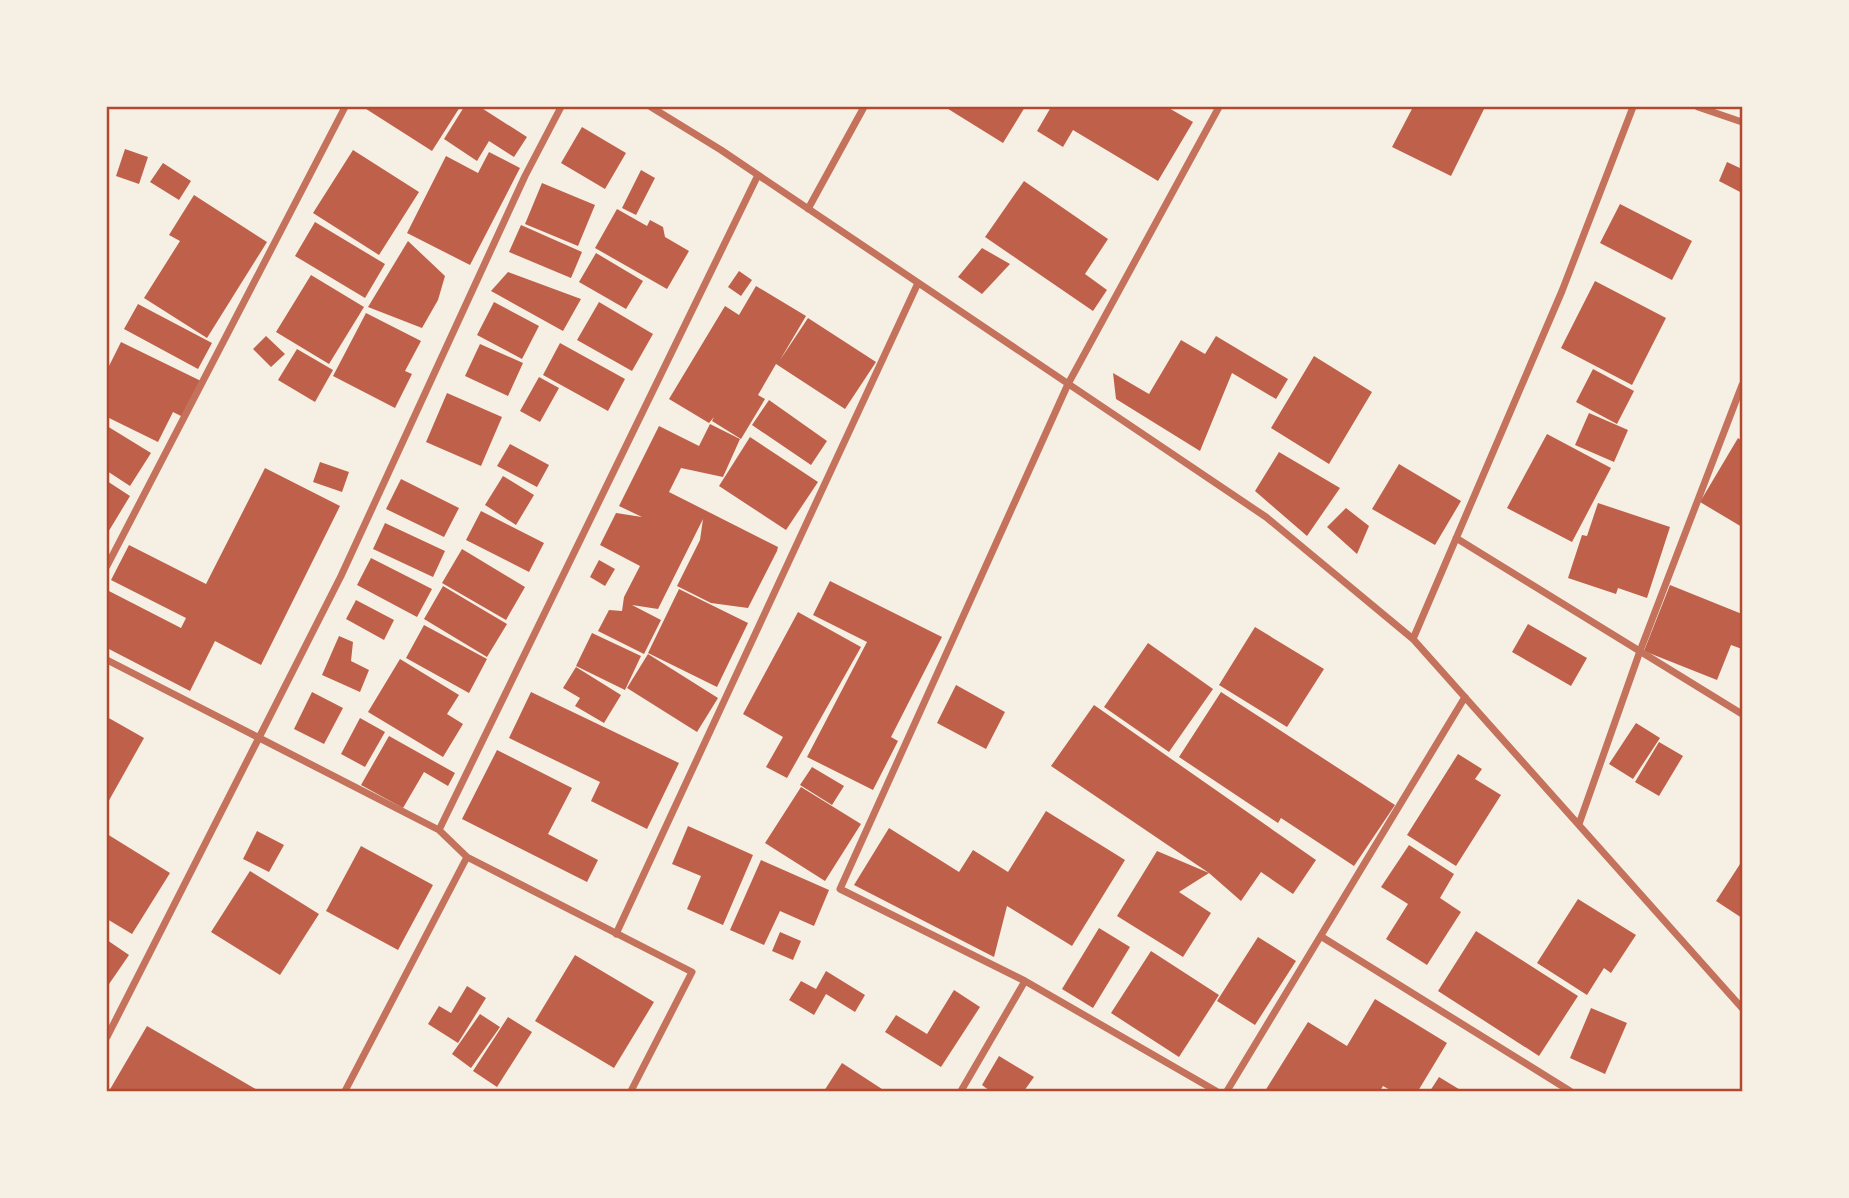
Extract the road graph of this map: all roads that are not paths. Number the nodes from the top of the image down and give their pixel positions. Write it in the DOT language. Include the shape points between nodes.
graph roads {
  1 [pos="345,107"];
  2 [pos="561,107"];
  3 [pos="651,107"];
  4 [pos="863,107"];
  5 [pos="1219,107"];
  6 [pos="1633,107"];
  7 [pos="1698,107"];
  8 [pos="1742,122"];
  9 [pos="758,175"];
  10 [pos="808,209"];
  11 [pos="918,283"];
  12 [pos="1068,384"];
  13 [pos="1742,385"];
  14 [pos="1456,538"];
  15 [pos="107,566"];
  16 [pos="1413,639"];
  17 [pos="1640,651"];
  18 [pos="107,660"];
  19 [pos="1465,697"];
  20 [pos="1742,714"];
  21 [pos="257,739"];
  22 [pos="1578,824"];
  23 [pos="439,830"];
  24 [pos="467,857"];
  25 [pos="615,934"];
  26 [pos="1322,937"];
  27 [pos="1025,981"];
  28 [pos="1742,1008"];
  29 [pos="107,1037"];
  30 [pos="345,1091"];
  31 [pos="631,1091"];
  32 [pos="961,1091"];
  33 [pos="1216,1091"];
  34 [pos="1227,1091"];
  35 [pos="1570,1091"];
  1 -- 15 [label="street"];
  2 -- 21 [label="street" via="341,576"];
  3 -- 9 [label="street"];
  4 -- 10 [label="street"];
  5 -- 12 [label="street"];
  6 -- 14 [label="street" via="1562,291"];
  7 -- 8 [label="street"];
  9 -- 10 [label="street"];
  9 -- 23 [label="street"];
  10 -- 11 [label="street"];
  11 -- 12 [label="street"];
  11 -- 25 [label="street"];
  12 -- 16 [label="street" via="1266,517"];
  12 -- 27 [label="street" via="840,889"];
  13 -- 17 [label="street"];
  14 -- 16 [label="street"];
  14 -- 17 [label="street"];
  16 -- 19 [label="street"];
  17 -- 20 [label="street"];
  17 -- 22 [label="street"];
  18 -- 21 [label="street"];
  19 -- 22 [label="street"];
  19 -- 26 [label="street"];
  21 -- 23 [label="street"];
  21 -- 29 [label="street"];
  22 -- 28 [label="street"];
  23 -- 24 [label="street"];
  24 -- 25 [label="street"];
  24 -- 30 [label="street"];
  25 -- 31 [label="street" via="692,972"];
  26 -- 34 [label="street"];
  26 -- 35 [label="street"];
  27 -- 32 [label="street"];
  27 -- 33 [label="street"];
}
